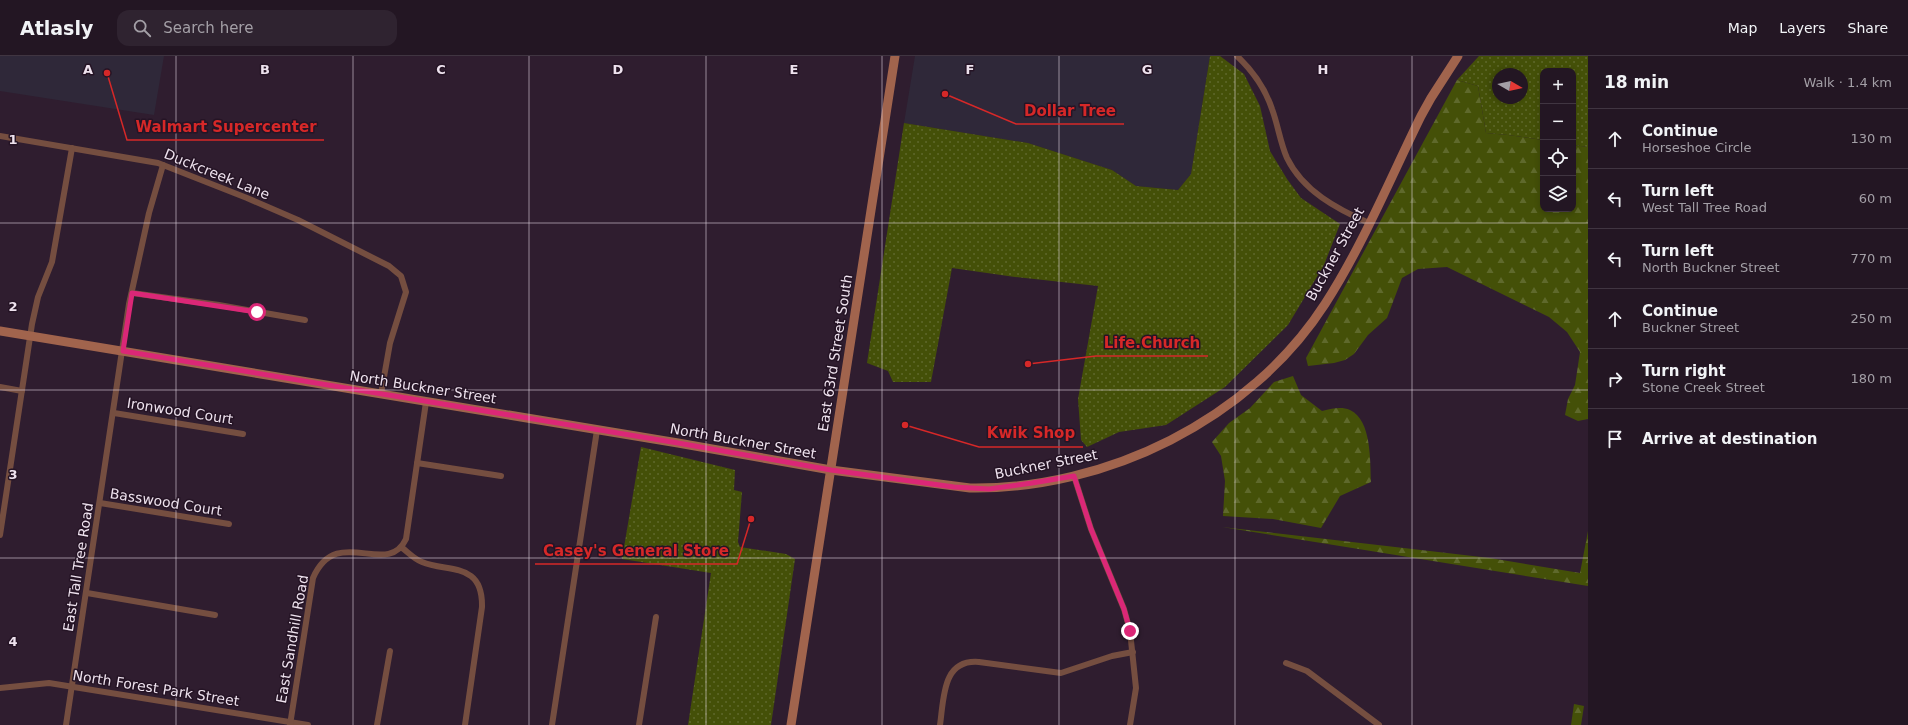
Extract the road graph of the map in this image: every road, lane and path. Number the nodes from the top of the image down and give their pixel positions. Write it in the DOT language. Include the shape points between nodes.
graph roads {
  1 [pos="895,56"];
  2 [pos="1237,56"];
  3 [pos="1458,56"];
  4 [pos="0,136"];
  5 [pos="72,148"];
  6 [pos="163,165"];
  7 [pos="1369,223"];
  8 [pos="132,293"];
  9 [pos="305,320"];
  10 [pos="0,331"];
  11 [pos="30,336"];
  12 [pos="123,351"];
  13 [pos="0,387"];
  14 [pos="22,391"];
  15 [pos="381,394"];
  16 [pos="426,402"];
  17 [pos="114,413"];
  18 [pos="597,430"];
  19 [pos="243,434"];
  20 [pos="417,463"];
  21 [pos="831,470"];
  22 [pos="842,472"];
  23 [pos="501,476"];
  24 [pos="1074,476"];
  25 [pos="100,503"];
  26 [pos="1,517"];
  27 [pos="229,524"];
  28 [pos="0,534"];
  29 [pos="401,547"];
  30 [pos="86,593"];
  31 [pos="215,615"];
  32 [pos="656,617"];
  33 [pos="390,651"];
  34 [pos="1133,652"];
  35 [pos="1286,662"];
  36 [pos="72,687"];
  37 [pos="0,688"];
  38 [pos="290,724"];
  39 [pos="66,725"];
  40 [pos="308,725"];
  41 [pos="378,725"];
  42 [pos="465,725"];
  43 [pos="552,725"];
  44 [pos="639,725"];
  45 [pos="792,725"];
  46 [pos="940,725"];
  47 [pos="1130,725"];
  48 [pos="1379,725"];
  1 -- 21 [label="main road, East 63rd Street South"];
  2 -- 7 [label="street" via="1254,74 1264,90 1284,149 1299,176 1328,202"];
  3 -- 7 [label="main road, Buckner Street" via="1428,104"];
  4 -- 5 [label="street, Duckcreek Lane"];
  5 -- 6 [label="street, Duckcreek Lane"];
  5 -- 11 [label="street" via="52,262 38,297"];
  6 -- 8 [label="street, East Tall Tree Road" via="149,213"];
  6 -- 15 [label="street, Duckcreek Lane" via="298,220 399,273 405,284 405,295 390,342"];
  7 -- 24 [label="main road, Buckner Street" via="1324,305 1279,360 1248,389 1189,430 1142,454"];
  8 -- 9 [label="street"];
  8 -- 12 [label="street, East Tall Tree Road"];
  10 -- 11 [label="main road, North Buckner Street"];
  11 -- 12 [label="main road, North Buckner Street"];
  11 -- 14 [label="street"];
  12 -- 15 [label="main road, North Buckner Street"];
  12 -- 17 [label="street, East Tall Tree Road"];
  13 -- 14 [label="street"];
  14 -- 26 [label="street"];
  15 -- 16 [label="main road, North Buckner Street"];
  16 -- 18 [label="main road, North Buckner Street"];
  16 -- 20 [label="street"];
  17 -- 19 [label="street, Ironwood Court"];
  17 -- 25 [label="street, East Tall Tree Road"];
  18 -- 21 [label="main road, North Buckner Street"];
  18 -- 43 [label="street"];
  20 -- 23 [label="street"];
  20 -- 29 [label="street" via="406,539"];
  21 -- 22 [label="main road, North Buckner Street"];
  21 -- 45 [label="main road, East 63rd Street South"];
  22 -- 24 [label="main road, Buckner Street" via="989,489"];
  24 -- 34 [label="street" via="1091,529 1124,609"];
  25 -- 27 [label="street, Basswood Court"];
  25 -- 30 [label="street, East Tall Tree Road"];
  26 -- 28 [label="street"];
  29 -- 38 [label="street, East Sandhill Road" via="396,552 383,556 354,552 338,553 324,561 317,570 313,578"];
  29 -- 42 [label="street" via="422,562 456,568 467,574 480,590 482,607"];
  30 -- 31 [label="street"];
  30 -- 36 [label="street, East Tall Tree Road"];
  32 -- 44 [label="street"];
  33 -- 41 [label="street"];
  34 -- 46 [label="street" via="1061,672 972,661 965,663 955,669 946,684"];
  34 -- 47 [label="street" via="1136,688"];
  35 -- 48 [label="street" via="1307,670"];
  36 -- 37 [label="street, North Forest Park Street" via="49,683"];
  36 -- 38 [label="street, North Forest Park Street"];
  36 -- 39 [label="street, East Tall Tree Road"];
  38 -- 40 [label="street, North Forest Park Street"];
}
